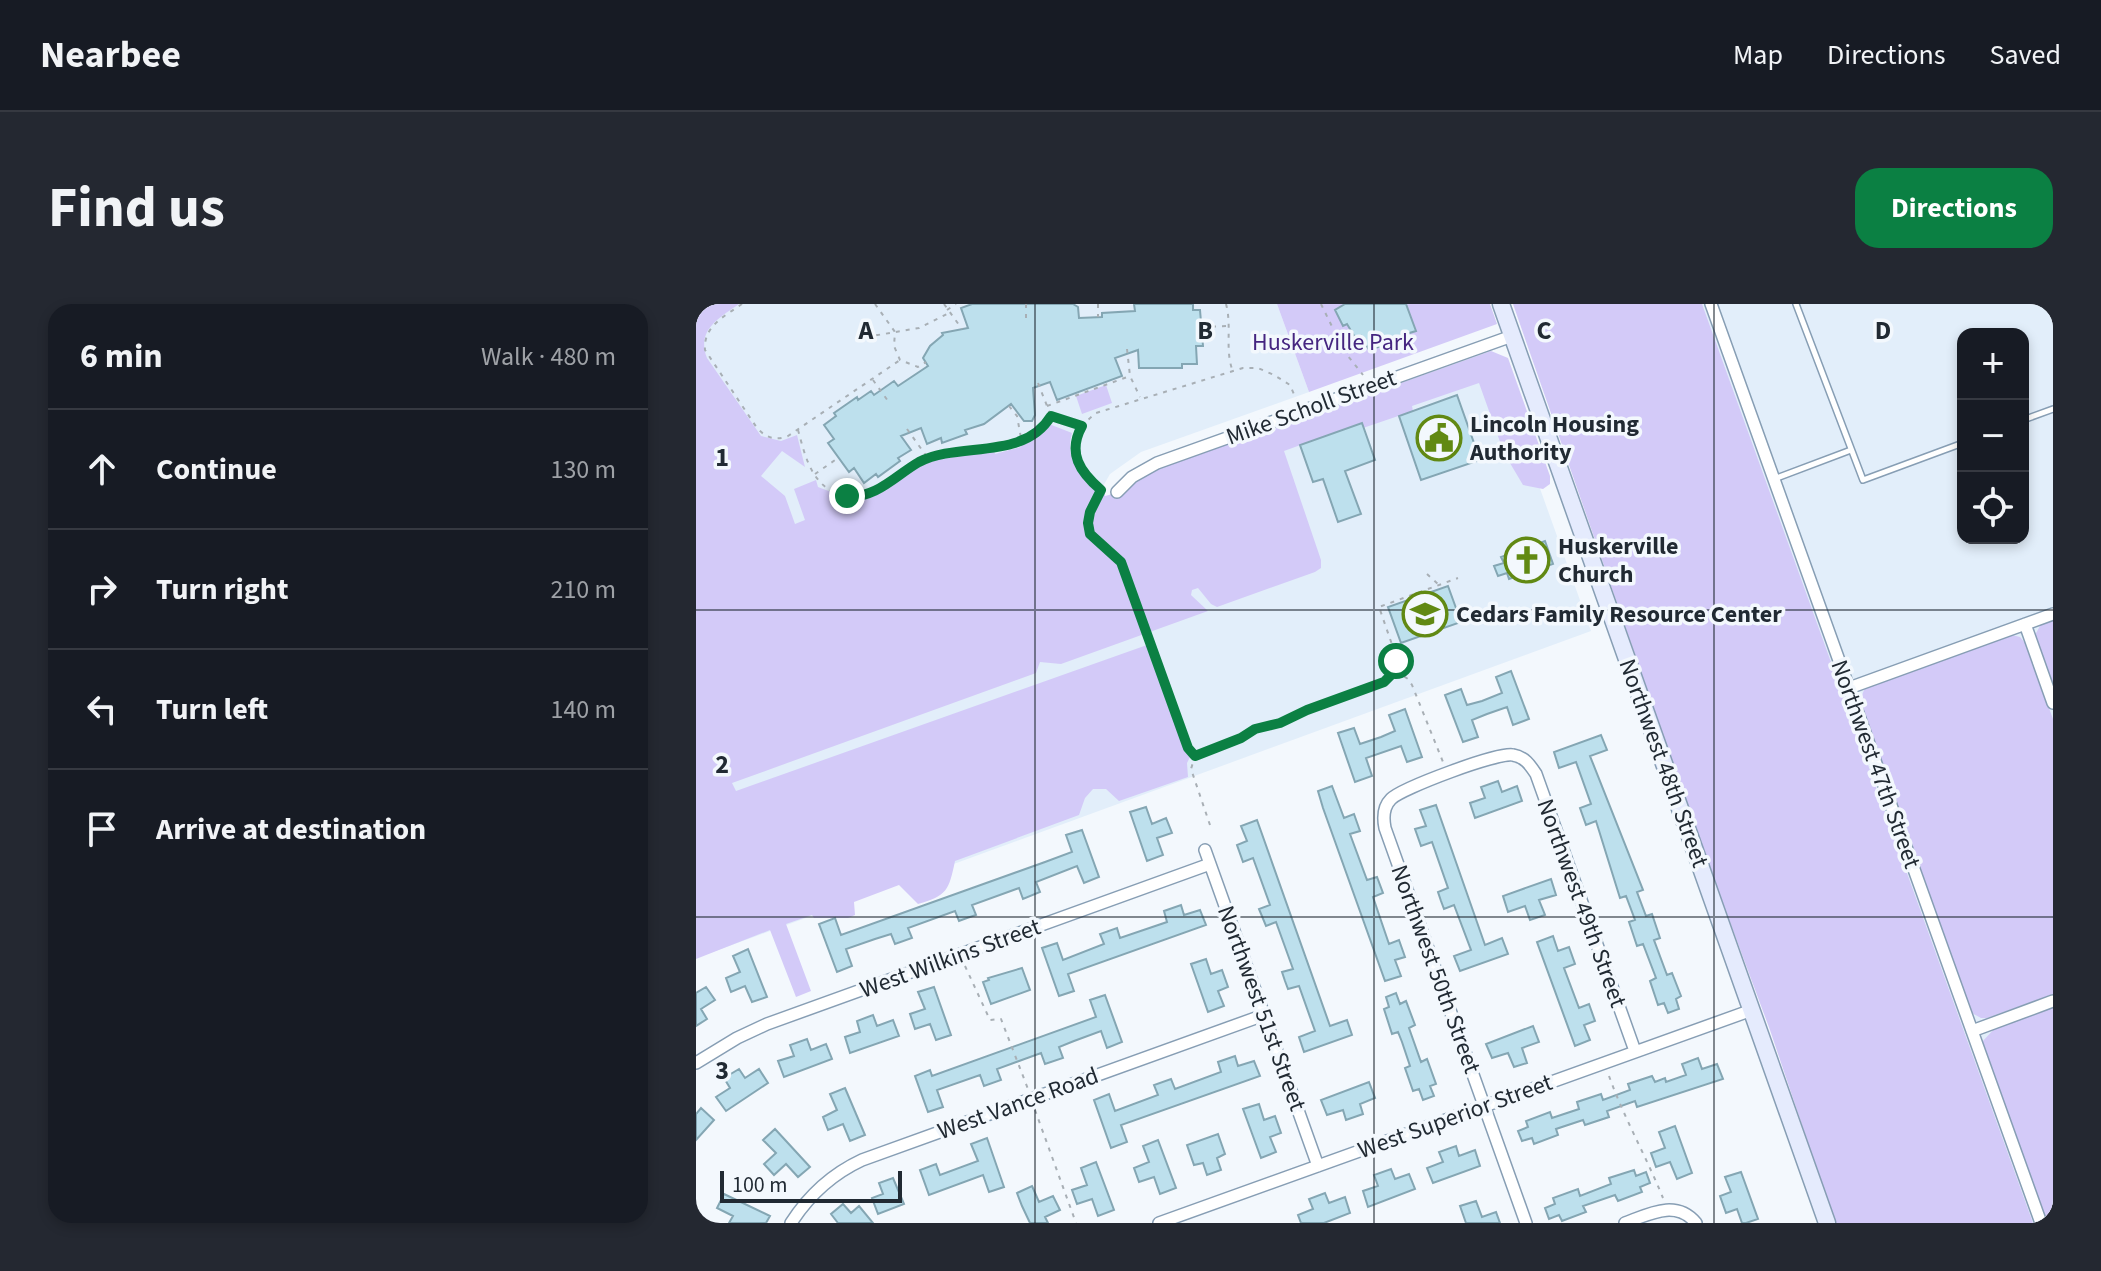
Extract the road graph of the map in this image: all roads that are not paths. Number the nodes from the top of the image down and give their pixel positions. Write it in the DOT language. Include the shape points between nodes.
graph roads {
  1 [pos="1501,304"];
  2 [pos="1711,304"];
  3 [pos="1796,304"];
  4 [pos="1512,336"];
  5 [pos="2053,409"];
  6 [pos="2029,418"];
  7 [pos="1957,445"];
  8 [pos="1851,450"];
  9 [pos="1774,479"];
  10 [pos="1117,492"];
  11 [pos="2053,614"];
  12 [pos="2025,624"];
  13 [pos="1849,688"];
  14 [pos="2053,703"];
  15 [pos="1387,804"];
  16 [pos="1205,850"];
  17 [pos="1210,864"];
  18 [pos="2053,1001"];
  19 [pos="1752,1010"];
  20 [pos="1264,1015"];
  21 [pos="1972,1031"];
  22 [pos="1635,1051"];
  23 [pos="696,1063"];
  24 [pos="1485,1106"];
  25 [pos="1318,1166"];
  26 [pos="791,1223"];
  27 [pos="1159,1223"];
  28 [pos="1526,1223"];
  29 [pos="1625,1223"];
  30 [pos="1696,1223"];
  31 [pos="1827,1223"];
  32 [pos="2041,1223"];
  1 -- 4 [label="main road, Northwest 48th Street"];
  2 -- 9 [label="street, Northwest 47th Street"];
  3 -- 8 [label="lane"];
  4 -- 10 [label="street, Mike Scholl Street" via="1157,463"];
  4 -- 19 [label="main road, Northwest 48th Street"];
  5 -- 6 [label="lane"];
  7 -- 8 [label="lane" via="1863,480"];
  8 -- 9 [label="lane"];
  9 -- 13 [label="street, Northwest 47th Street"];
  11 -- 12 [label="street"];
  12 -- 13 [label="street"];
  12 -- 14 [label="street"];
  13 -- 21 [label="street, Northwest 47th Street"];
  15 -- 22 [label="street, Northwest 49th Street" via="1410,787 1497,756 1523,759 1536,774"];
  15 -- 24 [label="street, Northwest 50th Street" via="1385,828"];
  16 -- 17 [label="street, Northwest 51st Street"];
  17 -- 20 [label="street, Northwest 51st Street"];
  17 -- 23 [label="street, West Wilkins Street" via="767,1024"];
  18 -- 21 [label="street"];
  19 -- 22 [label="street, West Superior Street"];
  19 -- 31 [label="main road, Northwest 48th Street"];
  20 -- 25 [label="street, Northwest 51st Street"];
  20 -- 26 [label="street, West Vance Road" via="851,1165 815,1192"];
  21 -- 32 [label="street, Northwest 47th Street"];
  22 -- 24 [label="street, West Superior Street"];
  24 -- 25 [label="street, West Superior Street"];
  24 -- 28 [label="street, Northwest 50th Street"];
  25 -- 27 [label="street, West Superior Street"];
  29 -- 30 [label="street" via="1672,1210"];
}
